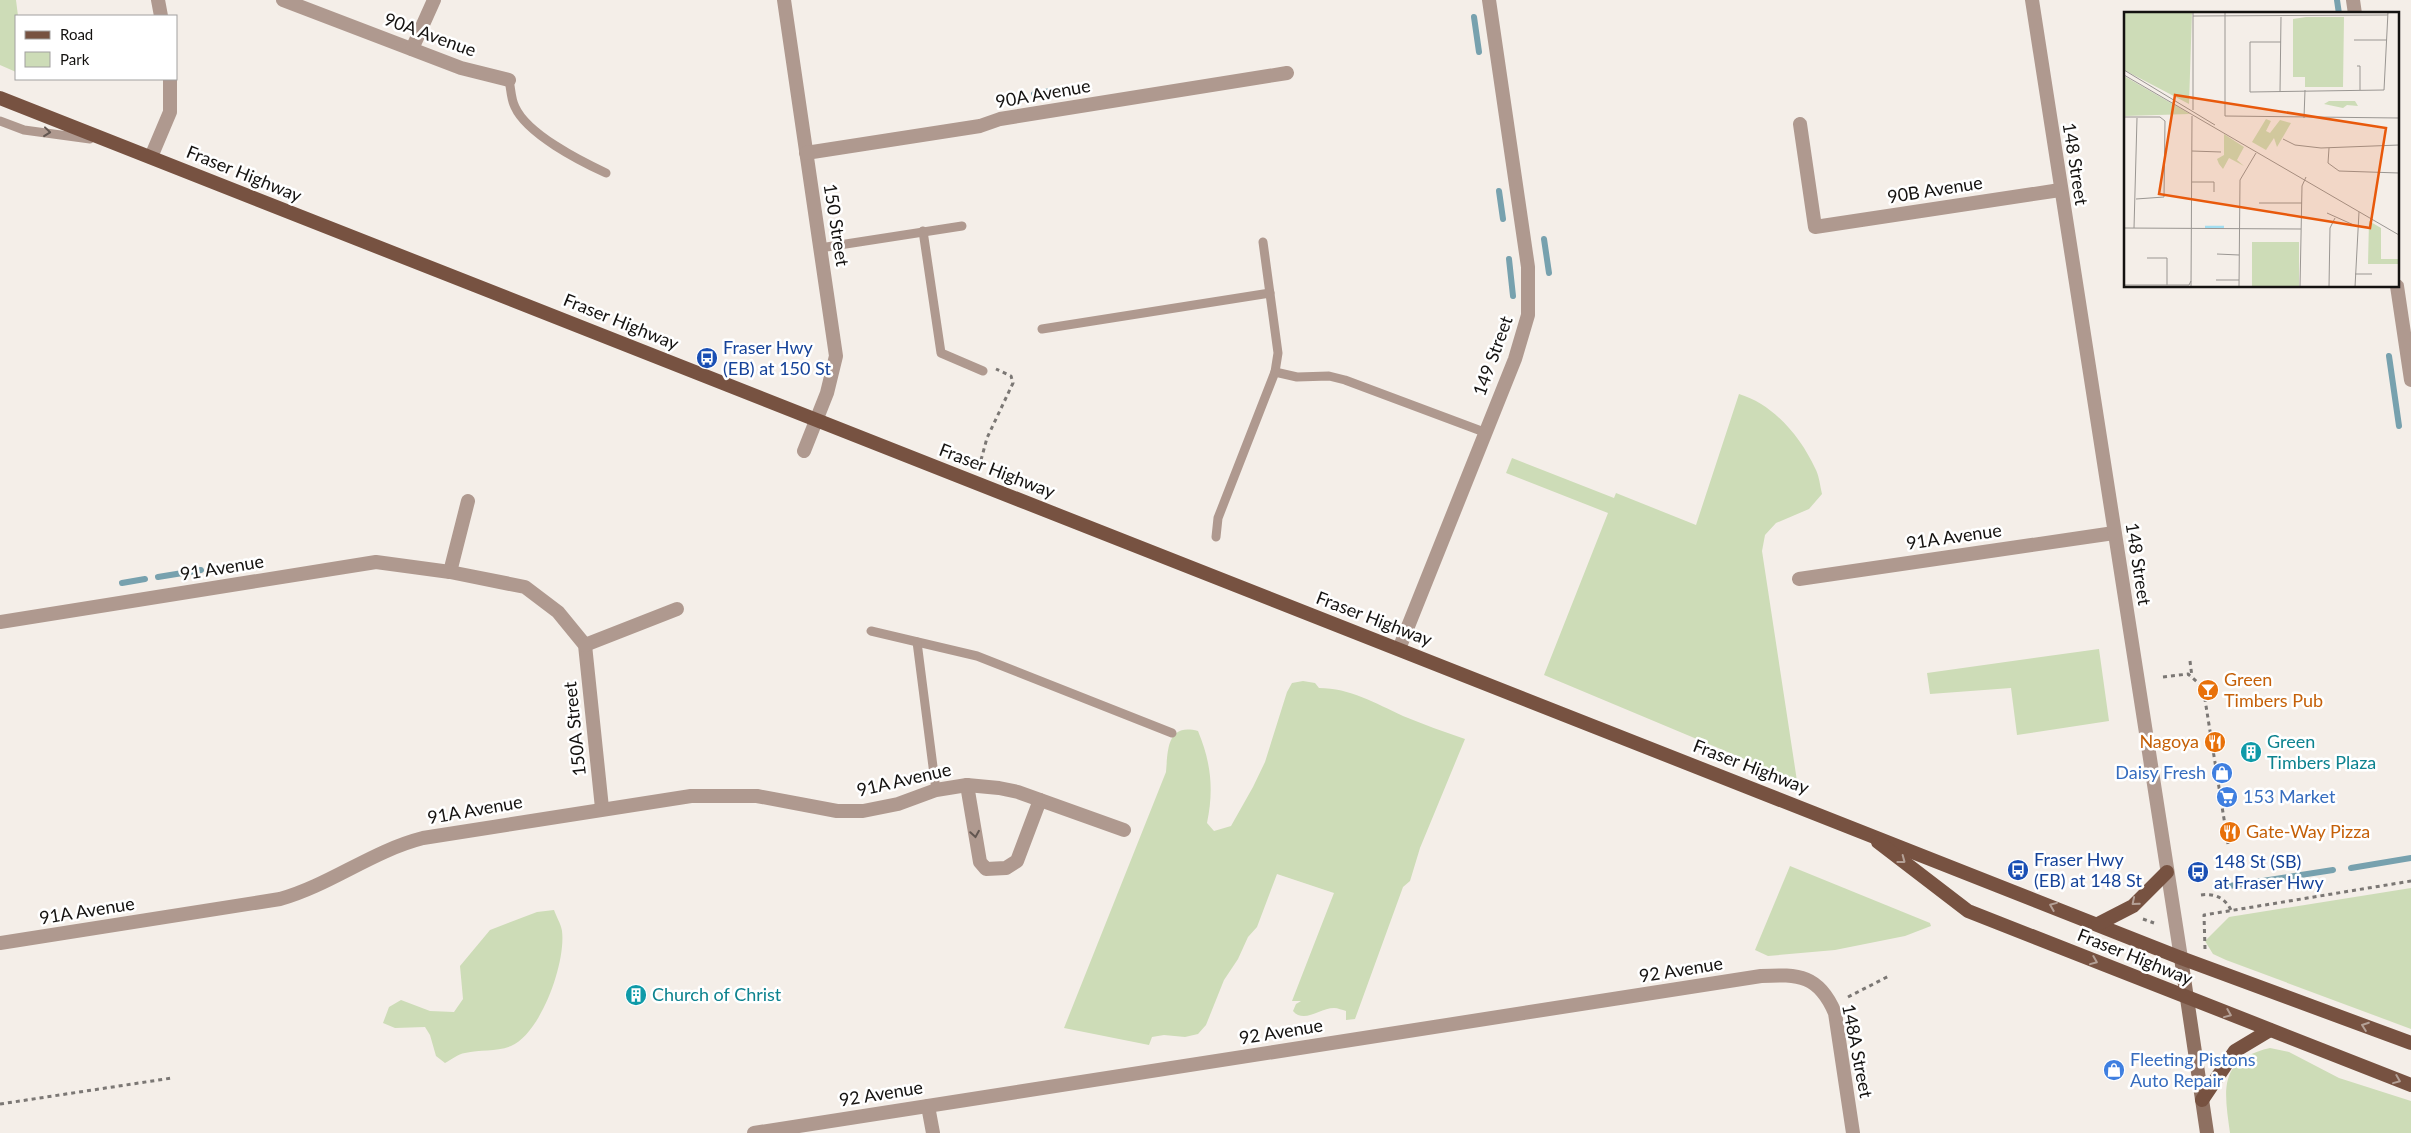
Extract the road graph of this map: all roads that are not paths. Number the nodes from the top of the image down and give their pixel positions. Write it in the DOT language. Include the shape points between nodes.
graph roads {
  1 [pos="158,0"];
  2 [pos="283,0"];
  3 [pos="434,0"];
  4 [pos="784,0"];
  5 [pos="1489,0"];
  6 [pos="2032,0"];
  7 [pos="160,15"];
  8 [pos="412,49"];
  9 [pos="1287,73"];
  10 [pos="170,80"];
  11 [pos="510,80"];
  12 [pos="0,98"];
  13 [pos="0,106"];
  14 [pos="34,111"];
  15 [pos="0,121"];
  16 [pos="1800,124"];
  17 [pos="118,144"];
  18 [pos="806,154"];
  19 [pos="151,157"];
  20 [pos="606,173"];
  21 [pos="2060,190"];
  22 [pos="962,226"];
  23 [pos="923,231"];
  24 [pos="1263,242"];
  25 [pos="820,248"];
  26 [pos="2397,288"];
  27 [pos="1270,293"];
  28 [pos="1042,329"];
  29 [pos="983,371"];
  30 [pos="1275,372"];
  31 [pos="2411,380"];
  32 [pos="817,421"];
  33 [pos="1484,432"];
  34 [pos="804,451"];
  35 [pos="468,501"];
  36 [pos="2114,533"];
  37 [pos="1216,537"];
  38 [pos="450,572"];
  39 [pos="1799,579"];
  40 [pos="677,609"];
  41 [pos="0,622"];
  42 [pos="871,631"];
  43 [pos="917,642"];
  44 [pos="585,645"];
  45 [pos="1399,649"];
  46 [pos="1172,733"];
  47 [pos="967,785"];
  48 [pos="936,790"];
  49 [pos="1040,800"];
  50 [pos="602,808"];
  51 [pos="1124,830"];
  52 [pos="1863,831"];
  53 [pos="2167,872"];
  54 [pos="2098,924"];
  55 [pos="0,943"];
  56 [pos="2181,958"];
  57 [pos="1813,982"];
  58 [pos="2186,997"];
  59 [pos="2270,1030"];
  60 [pos="2411,1043"];
  61 [pos="2411,1085"];
  62 [pos="2202,1100"];
  63 [pos="928,1106"];
  64 [pos="754,1133"];
  65 [pos="932,1133"];
  66 [pos="1853,1133"];
  67 [pos="2206,1133"];
  1 -- 7 [label="street"];
  2 -- 8 [label="street, 90A Avenue"];
  3 -- 8 [label="street"];
  4 -- 18 [label="street, 150 Street"];
  5 -- 33 [label="street, 149 Street" via="1526,249 1529,302 1515,359"];
  6 -- 21 [label="street, 148 Street"];
  8 -- 11 [label="street, 90A Avenue" via="461,68"];
  9 -- 18 [label="street, 90A Avenue"];
  10 -- 19 [label="street" via="170,112"];
  11 -- 20 [label="lane" via="515,108 531,126 568,154"];
  12 -- 14 [label="main road, Fraser Highway"];
  13 -- 14 [label="main road, Fraser Highway"];
  14 -- 17 [label="main road, Fraser Highway"];
  15 -- 17 [label="lane, Fraser Highway, one-way" via="24,130 68,134"];
  16 -- 21 [label="street, 90B Avenue" via="1815,227"];
  17 -- 19 [label="main road, Fraser Highway"];
  18 -- 25 [label="street, 150 Street"];
  19 -- 32 [label="main road, Fraser Highway"];
  21 -- 36 [label="street, 148 Street"];
  22 -- 23 [label="lane"];
  23 -- 25 [label="lane"];
  23 -- 29 [label="lane" via="941,354"];
  24 -- 27 [label="lane"];
  25 -- 32 [label="street, 150 Street" via="836,356"];
  26 -- 31 [label="street"];
  27 -- 28 [label="lane"];
  27 -- 30 [label="lane" via="1278,353"];
  30 -- 33 [label="lane" via="1345,380"];
  30 -- 37 [label="lane" via="1218,518"];
  32 -- 34 [label="street, 150 Street"];
  32 -- 45 [label="main road, Fraser Highway"];
  33 -- 45 [label="street, 149 Street"];
  35 -- 38 [label="street"];
  36 -- 39 [label="street, 91A Avenue"];
  36 -- 53 [label="street, 148 Street"];
  38 -- 41 [label="street, 91 Avenue" via="376,562"];
  38 -- 44 [label="street" via="524,587 558,612"];
  40 -- 44 [label="street"];
  42 -- 43 [label="lane"];
  43 -- 46 [label="lane" via="977,656"];
  43 -- 48 [label="lane"];
  44 -- 50 [label="street, 150A Street"];
  45 -- 52 [label="main road, Fraser Highway"];
  47 -- 48 [label="street, 91A Avenue"];
  47 -- 49 [label="street, 91A Avenue" via="999,788"];
  47 -- 49 [label="street, 91A Avenue, one-way" via="980,862 986,869 1006,868 1017,861"];
  48 -- 50 [label="street, 91A Avenue" via="898,804 863,811 731,794"];
  49 -- 51 [label="street, 91A Avenue"];
  50 -- 55 [label="street, 91A Avenue" via="408,842 280,900"];
  54 -- 52 [label="main road, Fraser Highway, one-way"];
  52 -- 58 [label="main road, Fraser Highway, one-way" via="1968,911"];
  53 -- 54 [label="main road, one-way" via="2133,906"];
  53 -- 56 [label="street, 148 Street"];
  54 -- 56 [label="main road, Fraser Highway"];
  56 -- 58 [label="main road, 148 Street"];
  60 -- 56 [label="main road, Fraser Highway, one-way"];
  57 -- 63 [label="street, 92 Avenue" via="1789,975 1761,976"];
  57 -- 66 [label="street, 148A Street" via="1827,996 1834,1014"];
  58 -- 59 [label="main road, Fraser Highway, one-way"];
  58 -- 62 [label="main road, 148 Street"];
  59 -- 61 [label="main road, Fraser Highway, one-way"];
  59 -- 62 [label="main road" via="2235,1051"];
  62 -- 67 [label="main road, 148 Street"];
  63 -- 64 [label="street, 92 Avenue"];
  63 -- 65 [label="street"];
}
